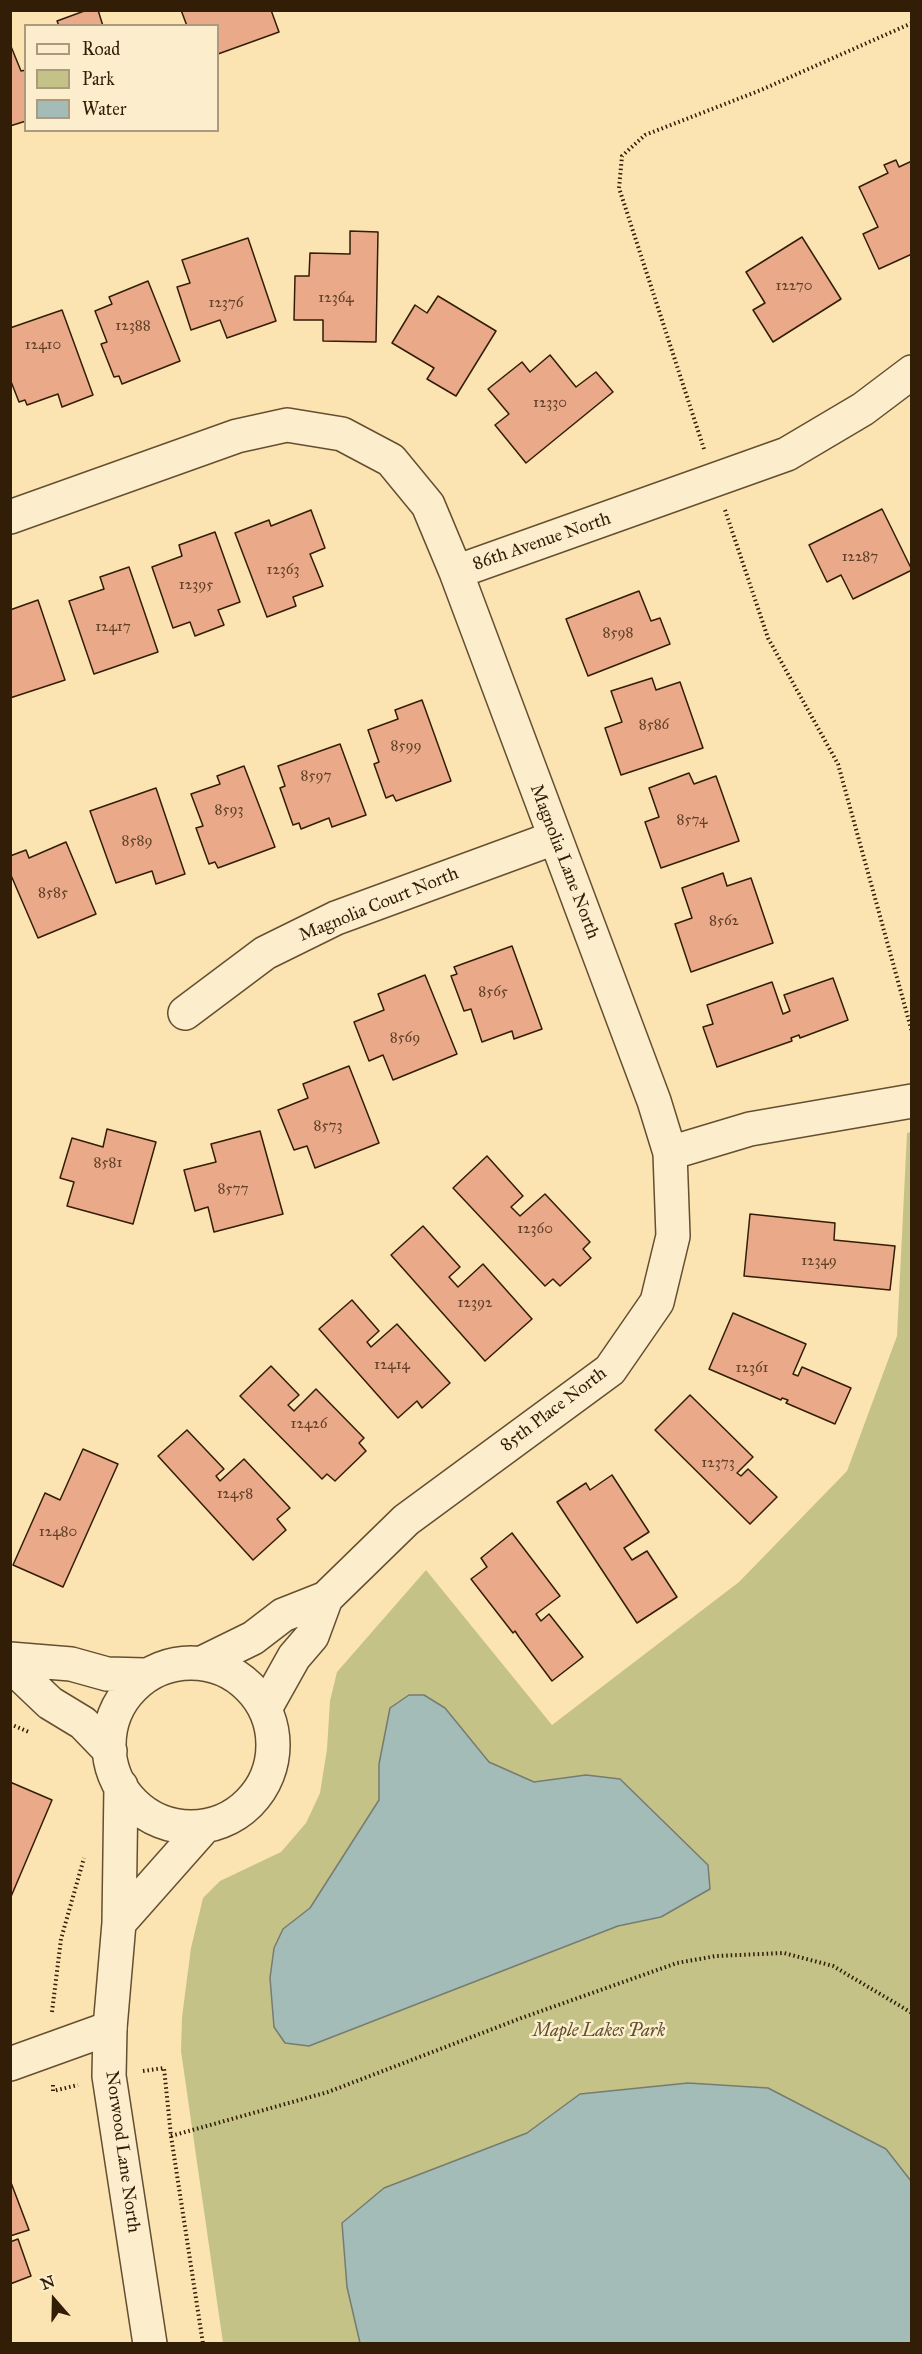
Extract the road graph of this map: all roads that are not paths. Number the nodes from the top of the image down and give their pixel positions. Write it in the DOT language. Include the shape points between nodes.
graph roads {
  1 [pos="912,372"];
  2 [pos="10,517"];
  3 [pos="456,572"];
  4 [pos="554,838"];
  5 [pos="185,1013"];
  6 [pos="912,1101"];
  7 [pos="670,1153"];
  8 [pos="326,1598"];
  9 [pos="10,1659"];
  10 [pos="202,1663"];
  11 [pos="10,1665"];
  12 [pos="146,1675"];
  13 [pos="266,1707"];
  14 [pos="110,1750"];
  15 [pos="121,1786"];
  16 [pos="204,1827"];
  17 [pos="119,1923"];
  18 [pos="110,2028"];
  19 [pos="10,2064"];
  20 [pos="150,2343"];
  1 -- 3 [label="street, 86th Avenue North" via="863,409 787,454"];
  2 -- 3 [label="street, 86th Avenue North" via="237,436 287,425 342,434 391,460 428,504"];
  3 -- 4 [label="street, Magnolia Lane North"];
  4 -- 5 [label="street, Magnolia Court North" via="336,918 265,953"];
  4 -- 7 [label="street, Magnolia Lane North"];
  6 -- 7 [label="street" via="750,1130"];
  7 -- 8 [label="street, 85th Place North" via="673,1236 657,1302 610,1370 406,1520"];
  8 -- 10 [label="street, 85th Place North" via="282,1615 254,1638"];
  8 -- 13 [label="street, 85th Place North" via="312,1636 294,1657"];
  9 -- 12 [label="street" via="71,1664 107,1674"];
  10 -- 12 [label="street" via="173,1664"];
  10 -- 13 [label="street" via="239,1677"];
  11 -- 14 [label="street" via="50,1703 83,1723"];
  12 -- 14 [label="street" via="120,1701 108,1735"];
  13 -- 16 [label="street" via="274,1745 265,1783 239,1813"];
  14 -- 15 [label="street" via="111,1771"];
  15 -- 16 [label="street" via="132,1804 165,1824"];
  15 -- 17 [label="street, Norwood Lane North"];
  16 -- 17 [label="street"];
  17 -- 18 [label="street, Norwood Lane North"];
  18 -- 19 [label="street"];
  18 -- 20 [label="street, Norwood Lane North" via="109,2076"];
}
